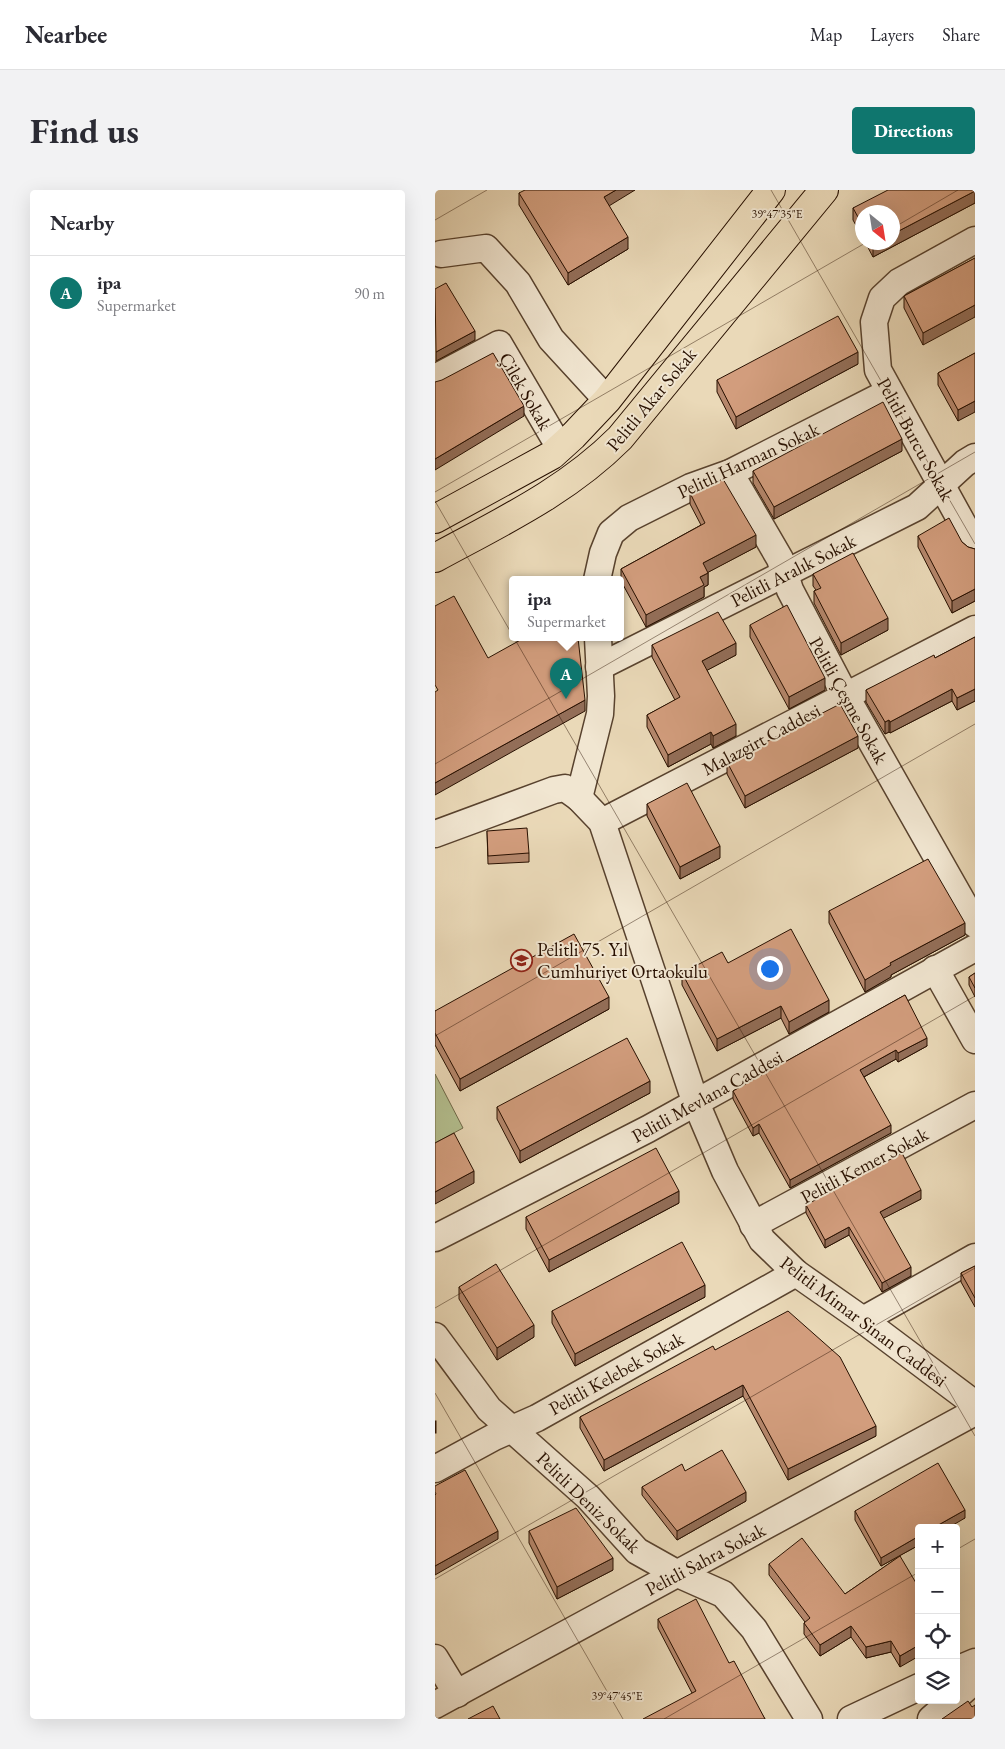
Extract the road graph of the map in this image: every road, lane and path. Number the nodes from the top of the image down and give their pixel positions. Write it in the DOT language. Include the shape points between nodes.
graph roads {
  1 [pos="771,190"];
  2 [pos="824,190"];
  3 [pos="975,240"];
  4 [pos="441,254"];
  5 [pos="435,378"];
  6 [pos="889,392"];
  7 [pos="607,400"];
  8 [pos="560,448"];
  9 [pos="975,457"];
  10 [pos="730,473"];
  11 [pos="941,486"];
  12 [pos="435,519"];
  13 [pos="975,546"];
  14 [pos="435,558"];
  15 [pos="785,574"];
  16 [pos="598,576"];
  17 [pos="975,629"];
  18 [pos="598,641"];
  19 [pos="599,667"];
  20 [pos="845,695"];
  21 [pos="579,798"];
  22 [pos="602,822"];
  23 [pos="435,834"];
  24 [pos="975,924"];
  25 [pos="975,948"];
  26 [pos="935,969"];
  27 [pos="975,1040"];
  28 [pos="696,1102"];
  29 [pos="975,1105"];
  30 [pos="753,1225"];
  31 [pos="435,1238"];
  32 [pos="975,1258"];
  33 [pos="795,1273"];
  34 [pos="863,1320"];
  35 [pos="435,1336"];
  36 [pos="975,1404"];
  37 [pos="975,1412"];
  38 [pos="512,1429"];
  39 [pos="435,1469"];
  40 [pos="677,1574"];
  41 [pos="435,1658"];
  42 [pos="975,1662"];
  43 [pos="960,1668"];
  44 [pos="975,1680"];
  45 [pos="915,1689"];
  46 [pos="960,1693"];
  47 [pos="446,1699"];
  48 [pos="948,1704"];
  49 [pos="809,1719"];
  50 [pos="851,1719"];
  51 [pos="931,1719"];
  1 -- 7 [label="main road, Pelitli Akar Sokak"];
  2 -- 14 [label="main road, Pelitli Akar Sokak" via="620,438 599,459 555,492"];
  3 -- 6 [label="street, Pelitli Burcu Sokak" via="899,282 882,298 874,322 875,346 878,370"];
  4 -- 7 [label="street" via="486,248 518,283 551,339"];
  5 -- 8 [label="street, Çilek Sokak" via="499,344"];
  6 -- 10 [label="street, Pelitli Harman Sokak"];
  6 -- 11 [label="street, Pelitli Burcu Sokak"];
  7 -- 8 [label="main road, Pelitli Akar Sokak"];
  8 -- 12 [label="main road, Pelitli Akar Sokak" via="527,470"];
  9 -- 11 [label="street, Pelitli Aralık Sokak"];
  10 -- 15 [label="street, Pelitli Çeşme Sokak" via="780,559"];
  10 -- 16 [label="street, Pelitli Harman Sokak" via="655,503 629,518 611,533"];
  11 -- 13 [label="street, Pelitli Burcu Sokak"];
  11 -- 15 [label="street, Pelitli Aralık Sokak" via="917,506"];
  15 -- 19 [label="street, Pelitli Aralık Sokak"];
  15 -- 20 [label="street, Pelitli Çeşme Sokak" via="790,590"];
  17 -- 20 [label="street, Malazgirt Caddesi"];
  18 -- 19 [label="street"];
  19 -- 21 [label="street" via="599,714"];
  20 -- 22 [label="street, Malazgirt Caddesi"];
  20 -- 24 [label="street, Pelitli Çeşme Sokak"];
  21 -- 22 [label="street, Pelitli Mimar Sinan Caddesi"];
  21 -- 23 [label="street, Pelitli Mimar Sinan Caddesi" via="565,788 554,790"];
  22 -- 28 [label="street, Pelitli Mimar Sinan Caddesi"];
  25 -- 26 [label="street, Pelitli Mevlana Caddesi"];
  26 -- 27 [label="street"];
  26 -- 28 [label="street, Pelitli Mevlana Caddesi"];
  28 -- 30 [label="street, Pelitli Mimar Sinan Caddesi"];
  28 -- 31 [label="street, Pelitli Mevlana Caddesi"];
  29 -- 30 [label="street, Pelitli Kemer Sokak"];
  30 -- 33 [label="street, Pelitli Mimar Sinan Caddesi" via="771,1251"];
  32 -- 34 [label="street"];
  33 -- 34 [label="street, Pelitli Mimar Sinan Caddesi"];
  33 -- 38 [label="street, Pelitli Kelebek Sokak"];
  34 -- 36 [label="street, Pelitli Mimar Sinan Caddesi"];
  35 -- 38 [label="street, Pelitli Deniz Sokak" via="489,1409"];
  37 -- 40 [label="street, Pelitli Sahra Sokak"];
  38 -- 39 [label="street, Pelitli Kelebek Sokak"];
  38 -- 40 [label="street, Pelitli Deniz Sokak" via="588,1497 637,1551"];
  40 -- 47 [label="street, Pelitli Sahra Sokak"];
  40 -- 49 [label="street, Pelitli Deniz Sokak" via="723,1594 754,1629"];
  41 -- 47 [label="street"];
  42 -- 43 [label="street"];
  44 -- 46 [label="street"];
  45 -- 50 [label="street"];
  48 -- 51 [label="street"];
}
